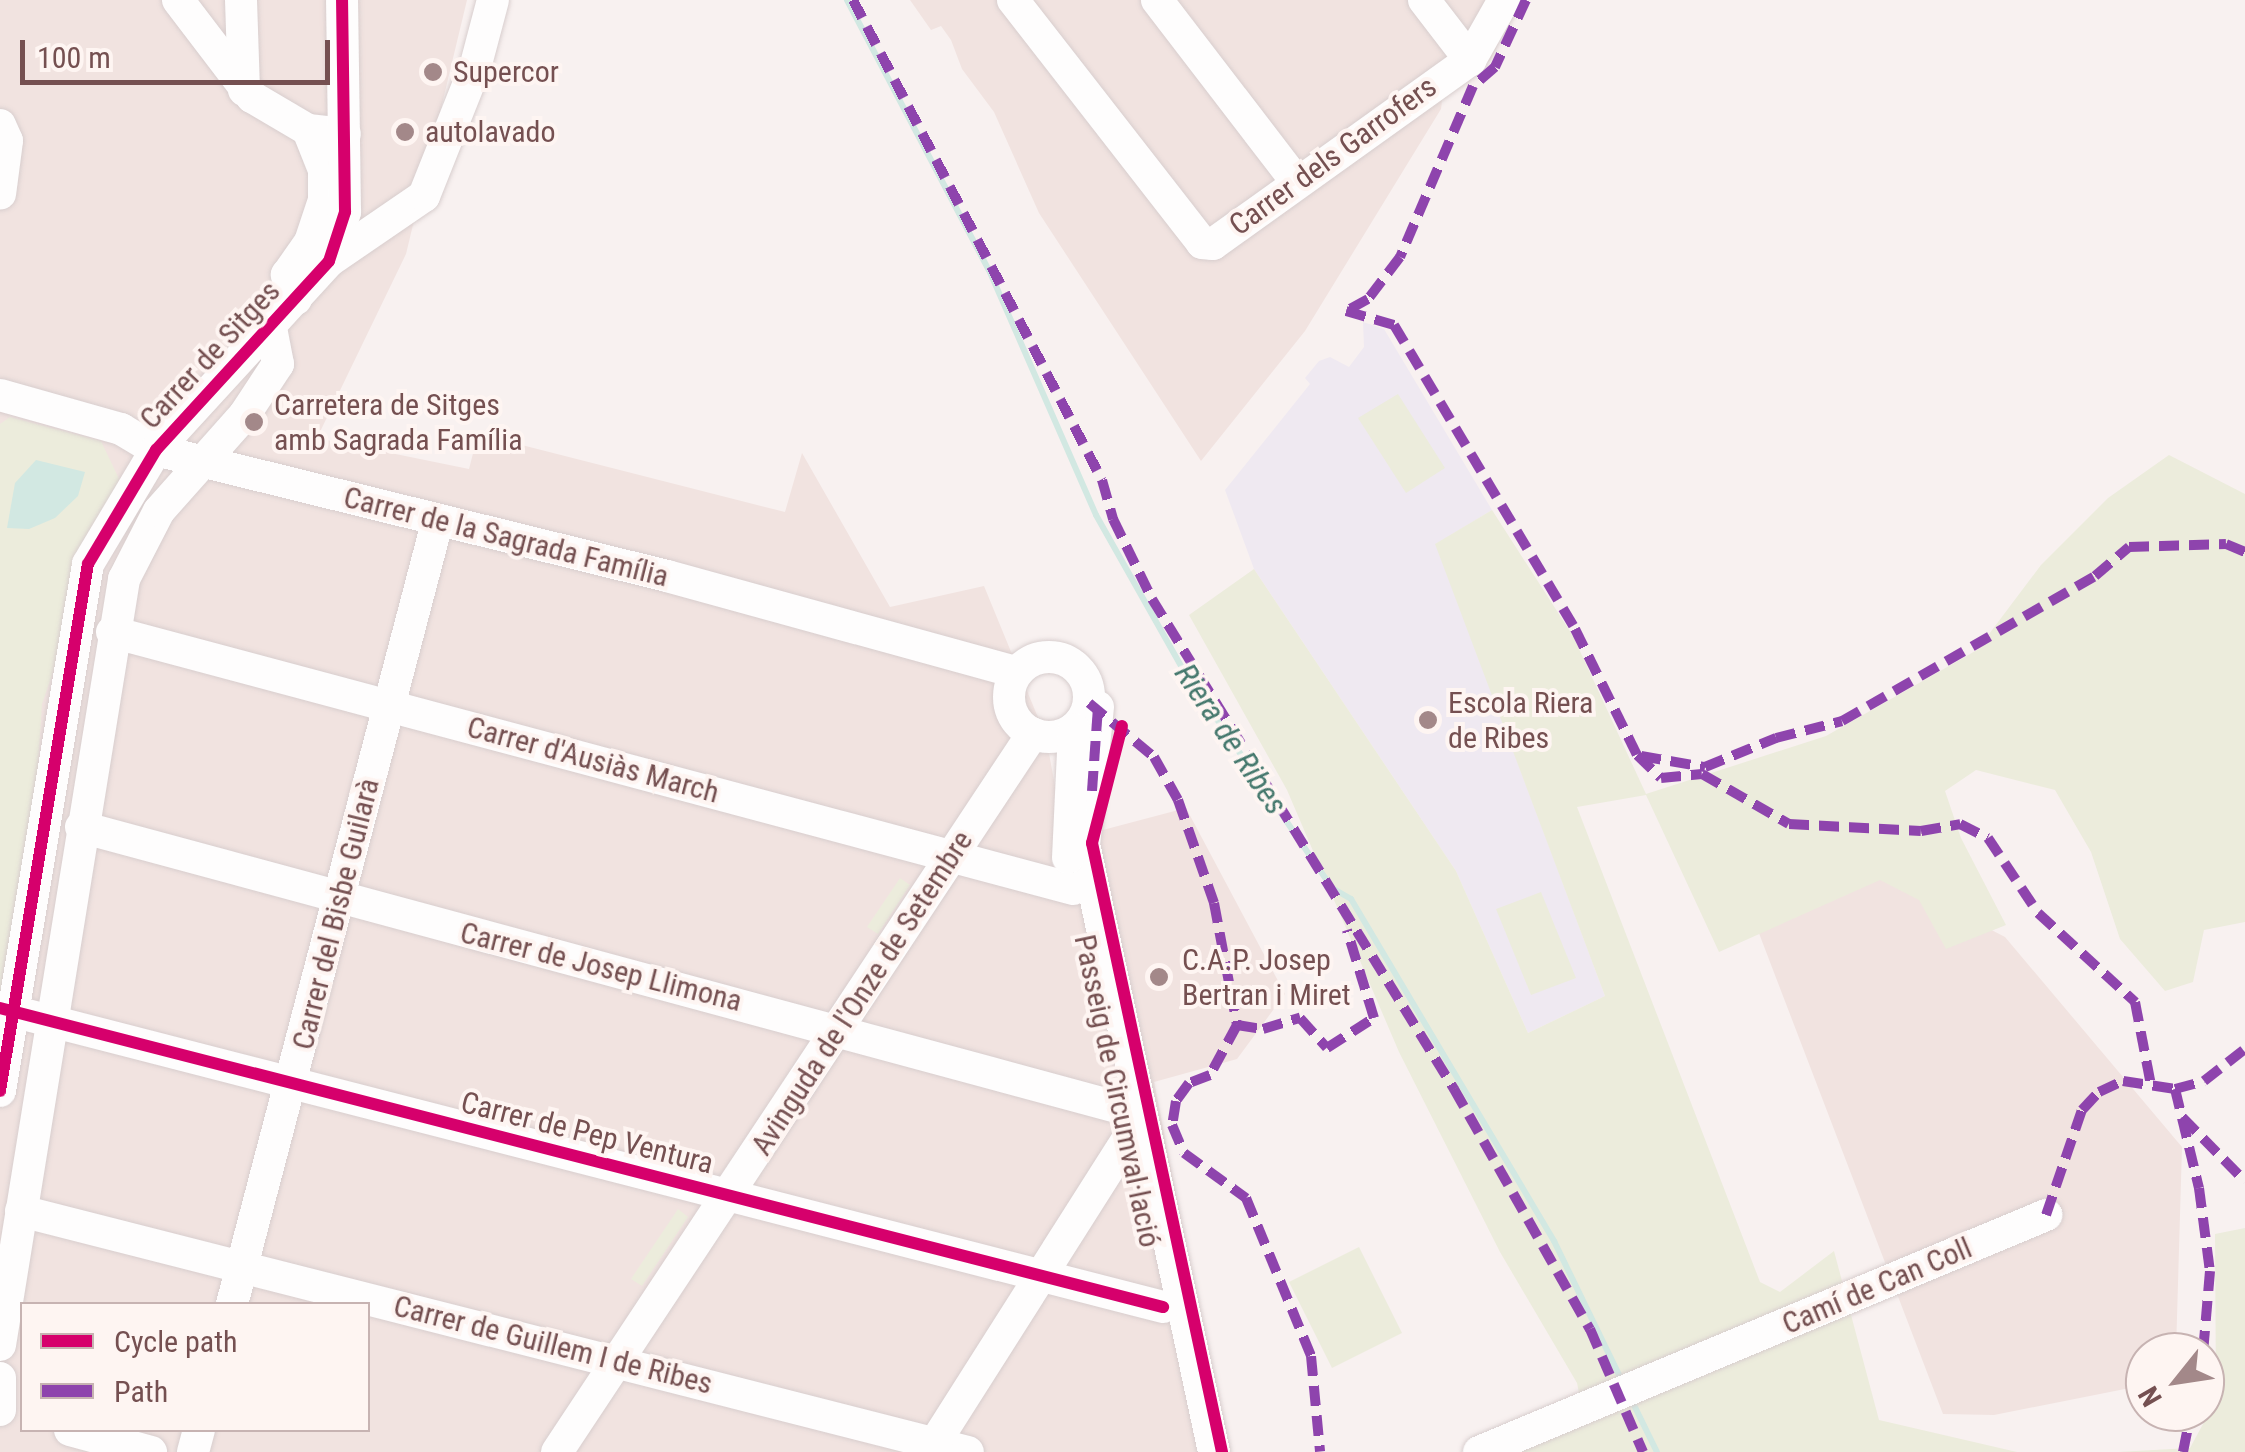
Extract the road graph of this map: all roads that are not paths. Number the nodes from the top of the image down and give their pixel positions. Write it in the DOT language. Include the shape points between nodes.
graph roads {
  1 [pos="178,0"];
  2 [pos="241,0"];
  3 [pos="342,0"];
  4 [pos="493,0"];
  5 [pos="1013,0"];
  6 [pos="1157,0"];
  7 [pos="1424,0"];
  8 [pos="1504,0"];
  9 [pos="1470,60"];
  10 [pos="244,90"];
  11 [pos="0,124"];
  12 [pos="308,130"];
  13 [pos="345,134"];
  14 [pos="1296,181"];
  15 [pos="0,194"];
  16 [pos="329,261"];
  17 [pos="296,300"];
  18 [pos="272,329"];
  19 [pos="0,394"];
  20 [pos="156,450"];
  21 [pos="200,459"];
  22 [pos="437,524"];
  23 [pos="112,632"];
  24 [pos="1016,672"];
  25 [pos="389,704"];
  26 [pos="1086,718"];
  27 [pos="1033,733"];
  28 [pos="81,827"];
  29 [pos="950,859"];
  30 [pos="1073,889"];
  31 [pos="338,900"];
  32 [pos="6,1009"];
  33 [pos="55,1023"];
  34 [pos="840,1029"];
  35 [pos="292,1084"];
  36 [pos="0,1091"];
  37 [pos="1120,1108"];
  38 [pos="1126,1141"];
  39 [pos="729,1195"];
  40 [pos="21,1211"];
  41 [pos="2046,1216"];
  42 [pos="242,1266"];
  43 [pos="1041,1272"];
  44 [pos="233,1302"];
  45 [pos="1163,1306"];
  46 [pos="0,1345"];
  47 [pos="616,1360"];
  48 [pos="0,1378"];
  49 [pos="0,1410"];
  50 [pos="77,1432"];
  51 [pos="932,1448"];
  52 [pos="151,1452"];
  53 [pos="556,1452"];
  54 [pos="968,1452"];
  55 [pos="1190,1452"];
  56 [pos="1214,1452"];
  57 [pos="1479,1452"];
  1 -- 10 [label="street"];
  2 -- 10 [label="street"];
  3 -- 13 [label="street, Carrer de Sitges"];
  4 -- 16 [label="street" via="475,68 424,196"];
  5 -- 14 [label="street, Carrer dels Garrofers" via="1202,243 1213,244"];
  6 -- 14 [label="street"];
  7 -- 9 [label="street"];
  8 -- 9 [label="street"];
  9 -- 14 [label="street, Carrer dels Garrofers"];
  10 -- 12 [label="street"];
  11 -- 15 [label="street" via="7,141"];
  12 -- 13 [label="street"];
  12 -- 17 [label="street" via="324,170 324,200 310,242 287,276"];
  13 -- 16 [label="street, Carrer de Sitges" via="344,212"];
  16 -- 17 [label="street, Carrer de Sitges"];
  17 -- 18 [label="street, Carrer de Sitges"];
  18 -- 20 [label="street, Carrer de Sitges"];
  18 -- 21 [label="street" via="278,364 245,414"];
  19 -- 20 [label="street, Carrer de la Sagrada Família" via="121,429"];
  20 -- 21 [label="street, Carrer de la Sagrada Família"];
  20 -- 32 [label="street, Carrer de Sitges" via="88,564"];
  21 -- 22 [label="street, Carrer de la Sagrada Família"];
  21 -- 23 [label="street" via="135,553"];
  22 -- 24 [label="street, Carrer de la Sagrada Família" via="667,576"];
  22 -- 25 [label="street, Carrer del Bisbe Guilarà"];
  23 -- 25 [label="street, Carrer d'Ausiàs March"];
  23 -- 28 [label="street"];
  24 -- 26 [label="street" via="1040,657 1058,657 1079,669 1089,703"];
  24 -- 27 [label="street" via="1012,712"];
  25 -- 29 [label="street, Carrer d'Ausiàs March"];
  25 -- 31 [label="street, Carrer del Bisbe Guilarà"];
  26 -- 27 [label="street" via="1057,736"];
  26 -- 30 [label="street, Passeig de Circumval·lació" via="1065,840"];
  26 -- 56 [label="street, Passeig de Circumval·lació" via="1084,844"];
  27 -- 29 [label="street, Avinguda de l'Onze de Setembre"];
  28 -- 31 [label="street, Carrer de Josep Llimona"];
  28 -- 33 [label="street"];
  29 -- 30 [label="street, Carrer d'Ausiàs March"];
  29 -- 34 [label="street, Avinguda de l'Onze de Setembre"];
  30 -- 37 [label="street, Passeig de Circumval·lació"];
  31 -- 34 [label="street, Carrer de Josep Llimona"];
  31 -- 35 [label="street, Carrer del Bisbe Guilarà"];
  32 -- 33 [label="street, Carrer de Pep Ventura"];
  32 -- 36 [label="street, Carrer de Sitges"];
  33 -- 35 [label="street, Carrer de Pep Ventura"];
  33 -- 40 [label="street"];
  34 -- 37 [label="street, Carrer de Josep Llimona"];
  34 -- 39 [label="street, Avinguda de l'Onze de Setembre"];
  35 -- 39 [label="street, Carrer de Pep Ventura"];
  35 -- 42 [label="street, Carrer del Bisbe Guilarà"];
  37 -- 38 [label="street, Passeig de Circumval·lació"];
  38 -- 43 [label="street"];
  38 -- 45 [label="street, Passeig de Circumval·lació"];
  39 -- 43 [label="street, Carrer de Pep Ventura"];
  39 -- 47 [label="street, Avinguda de l'Onze de Setembre"];
  40 -- 42 [label="street, Carrer de Guillem I de Ribes"];
  40 -- 46 [label="street"];
  41 -- 57 [label="street, Camí de Can Coll"];
  42 -- 44 [label="street, Carrer del Bisbe Guilarà"];
  42 -- 47 [label="street, Carrer de Guillem I de Ribes"];
  43 -- 45 [label="street, Carrer de Pep Ventura"];
  43 -- 51 [label="street"];
  45 -- 55 [label="street, Passeig de Circumval·lació"];
  47 -- 51 [label="street, Carrer de Guillem I de Ribes"];
  47 -- 53 [label="street, Avinguda de l'Onze de Setembre"];
  48 -- 49 [label="street"];
  50 -- 52 [label="street"];
  51 -- 54 [label="street, Carrer de Guillem I de Ribes"];
}
